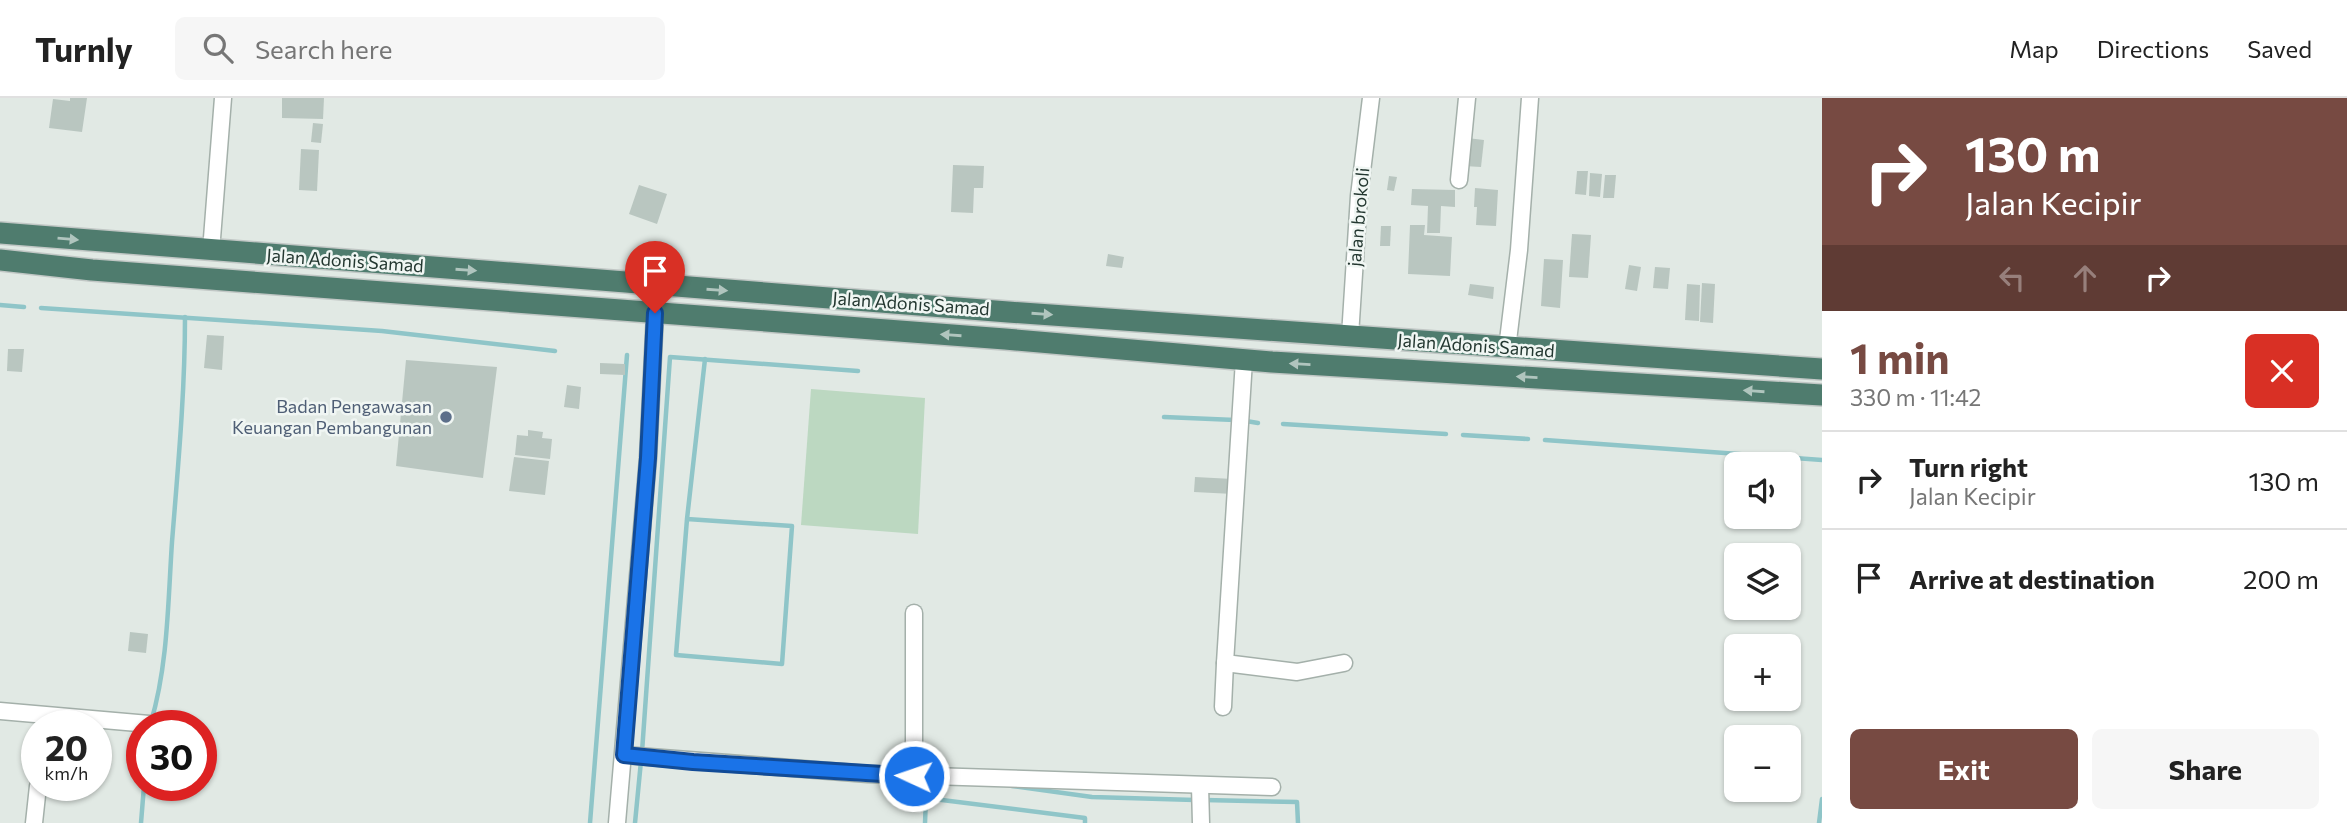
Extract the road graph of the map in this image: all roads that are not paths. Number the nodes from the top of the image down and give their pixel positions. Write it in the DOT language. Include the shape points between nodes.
graph roads {
  1 [pos="223,98"];
  2 [pos="1371,98"];
  3 [pos="1467,98"];
  4 [pos="1530,98"];
  5 [pos="1459,180"];
  6 [pos="0,233"];
  7 [pos="37,236"];
  8 [pos="211,251"];
  9 [pos="0,261"];
  10 [pos="36,264"];
  11 [pos="1008,312"];
  12 [pos="655,313"];
  13 [pos="1350,336"];
  14 [pos="1006,339"];
  15 [pos="1507,349"];
  16 [pos="1244,360"];
  17 [pos="1822,369"];
  18 [pos="1822,395"];
  19 [pos="914,613"];
  20 [pos="1225,663"];
  21 [pos="1344,663"];
  22 [pos="1223,707"];
  23 [pos="0,711"];
  24 [pos="21,716"];
  25 [pos="630,755"];
  26 [pos="914,776"];
  27 [pos="1272,787"];
  28 [pos="36,801"];
  29 [pos="1201,803"];
  30 [pos="34,823"];
  31 [pos="617,823"];
  1 -- 8 [label="street"];
  2 -- 13 [label="street, jalan brokoli"];
  3 -- 5 [label="street"];
  4 -- 15 [label="street"];
  6 -- 7 [label="highway, Jalan Adonis Samad"];
  7 -- 8 [label="highway, Jalan Adonis Samad, one-way"];
  7 -- 10 [label="highway"];
  8 -- 11 [label="highway, Jalan Adonis Samad, one-way"];
  9 -- 10 [label="highway"];
  10 -- 12 [label="highway"];
  11 -- 13 [label="highway, Jalan Adonis Samad, one-way"];
  11 -- 14 [label="highway"];
  14 -- 12 [label="highway, one-way"];
  12 -- 25 [label="street"];
  13 -- 15 [label="highway, Jalan Adonis Samad"];
  14 -- 16 [label="highway"];
  15 -- 17 [label="highway, Jalan Adonis Samad"];
  18 -- 16 [label="highway, one-way"];
  16 -- 20 [label="street"];
  19 -- 26 [label="street"];
  20 -- 21 [label="street" via="1297,672"];
  20 -- 22 [label="street"];
  23 -- 24 [label="street"];
  25 -- 26 [label="street"];
  25 -- 31 [label="street"];
  26 -- 29 [label="street"];
  27 -- 29 [label="street"];
  28 -- 30 [label="street"];
}
